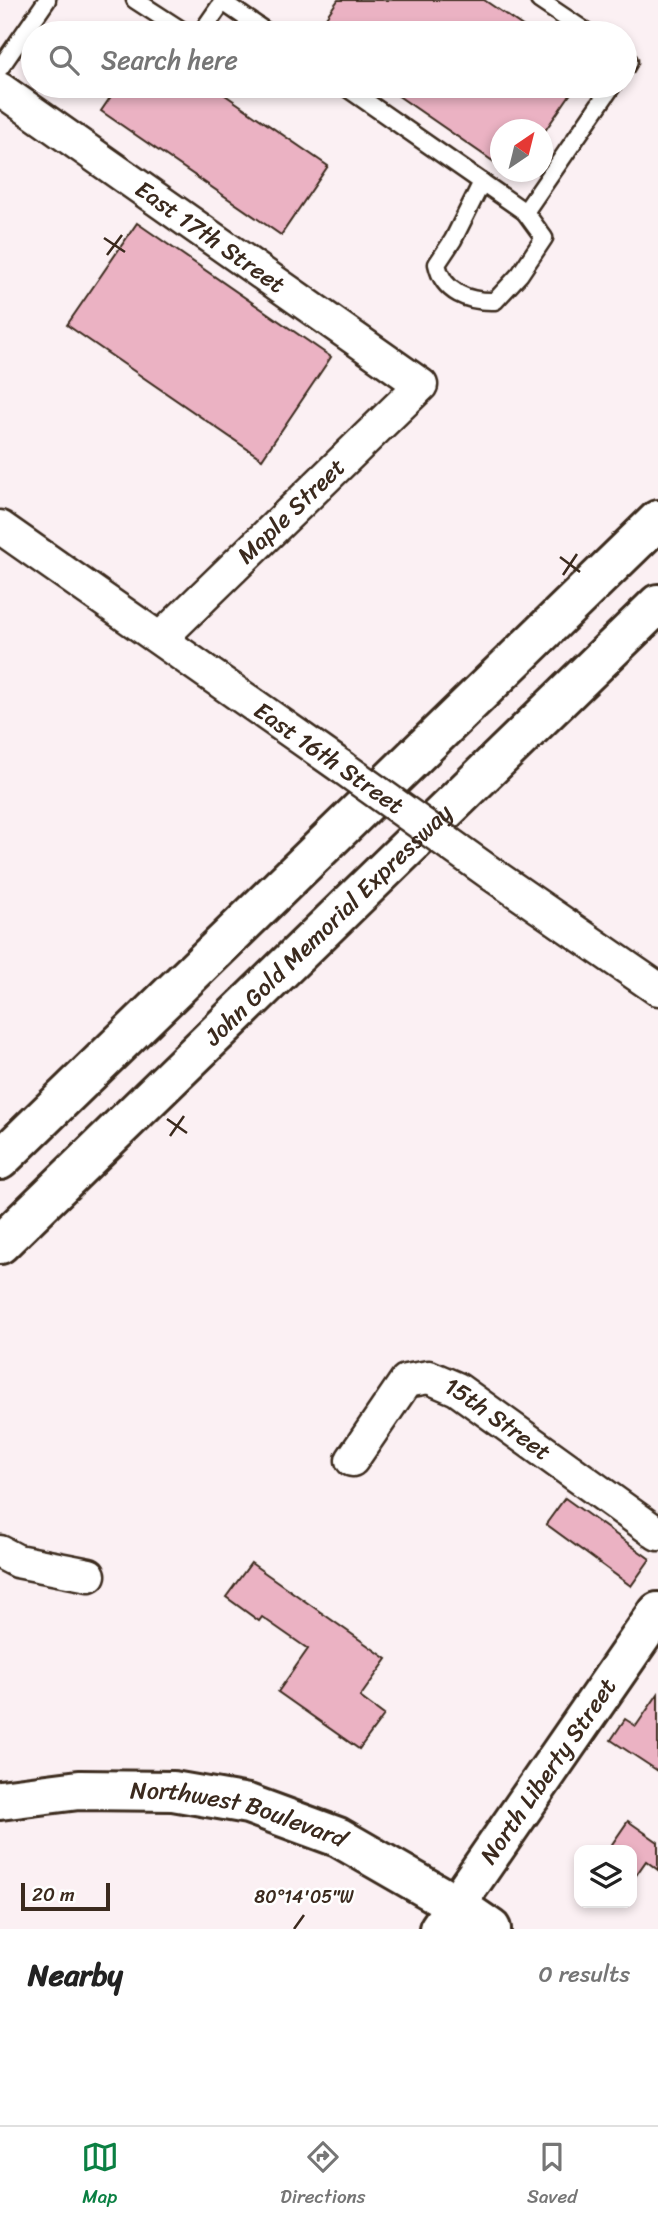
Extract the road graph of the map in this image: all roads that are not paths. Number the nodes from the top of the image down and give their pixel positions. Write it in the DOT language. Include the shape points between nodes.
graph roads {
  1 [pos="47,0"];
  2 [pos="135,0"];
  3 [pos="539,0"];
  4 [pos="224,1"];
  5 [pos="32,21"];
  6 [pos="167,21"];
  7 [pos="210,21"];
  8 [pos="252,21"];
  9 [pos="570,21"];
  10 [pos="21,38"];
  11 [pos="0,68"];
  12 [pos="0,89"];
  13 [pos="361,98"];
  14 [pos="604,98"];
  15 [pos="482,182"];
  16 [pos="525,212"];
  17 [pos="421,384"];
  18 [pos="658,520"];
  19 [pos="0,527"];
  20 [pos="658,604"];
  21 [pos="161,638"];
  22 [pos="222,943"];
  23 [pos="658,989"];
  24 [pos="0,1125"];
  25 [pos="0,1160"];
  26 [pos="0,1244"];
  27 [pos="352,1460"];
  28 [pos="658,1534"];
  29 [pos="0,1552"];
  30 [pos="89,1575"];
  31 [pos="658,1612"];
  32 [pos="0,1800"];
  33 [pos="447,1917"];
  34 [pos="491,1929"];
  1 -- 5 [label="lane"];
  2 -- 6 [label="lane"];
  3 -- 9 [label="lane"];
  4 -- 7 [label="lane"];
  4 -- 8 [label="lane"];
  10 -- 11 [label="lane"];
  12 -- 17 [label="street, East 17th Street"];
  13 -- 15 [label="lane"];
  14 -- 16 [label="lane"];
  15 -- 16 [label="lane"];
  15 -- 16 [label="lane" via="437,264 440,278 460,296 495,301 520,274 544,238"];
  17 -- 21 [label="street, Maple Street"];
  18 -- 22 [label="main road"];
  19 -- 21 [label="street, East 16th Street"];
  20 -- 26 [label="main road, John Gold Memorial Expressway"];
  21 -- 23 [label="street, East 16th Street, bridge"];
  22 -- 24 [label="main road"];
  22 -- 25 [label="main road"];
  27 -- 28 [label="street, 15th Street" via="407,1381 429,1377 457,1389"];
  29 -- 30 [label="street"];
  31 -- 33 [label="main road, North Liberty Street"];
  32 -- 33 [label="main road, Northwest Boulevard" via="79,1790 173,1791 248,1804 338,1837"];
  33 -- 34 [label="main road, Northwest Boulevard"];
}
